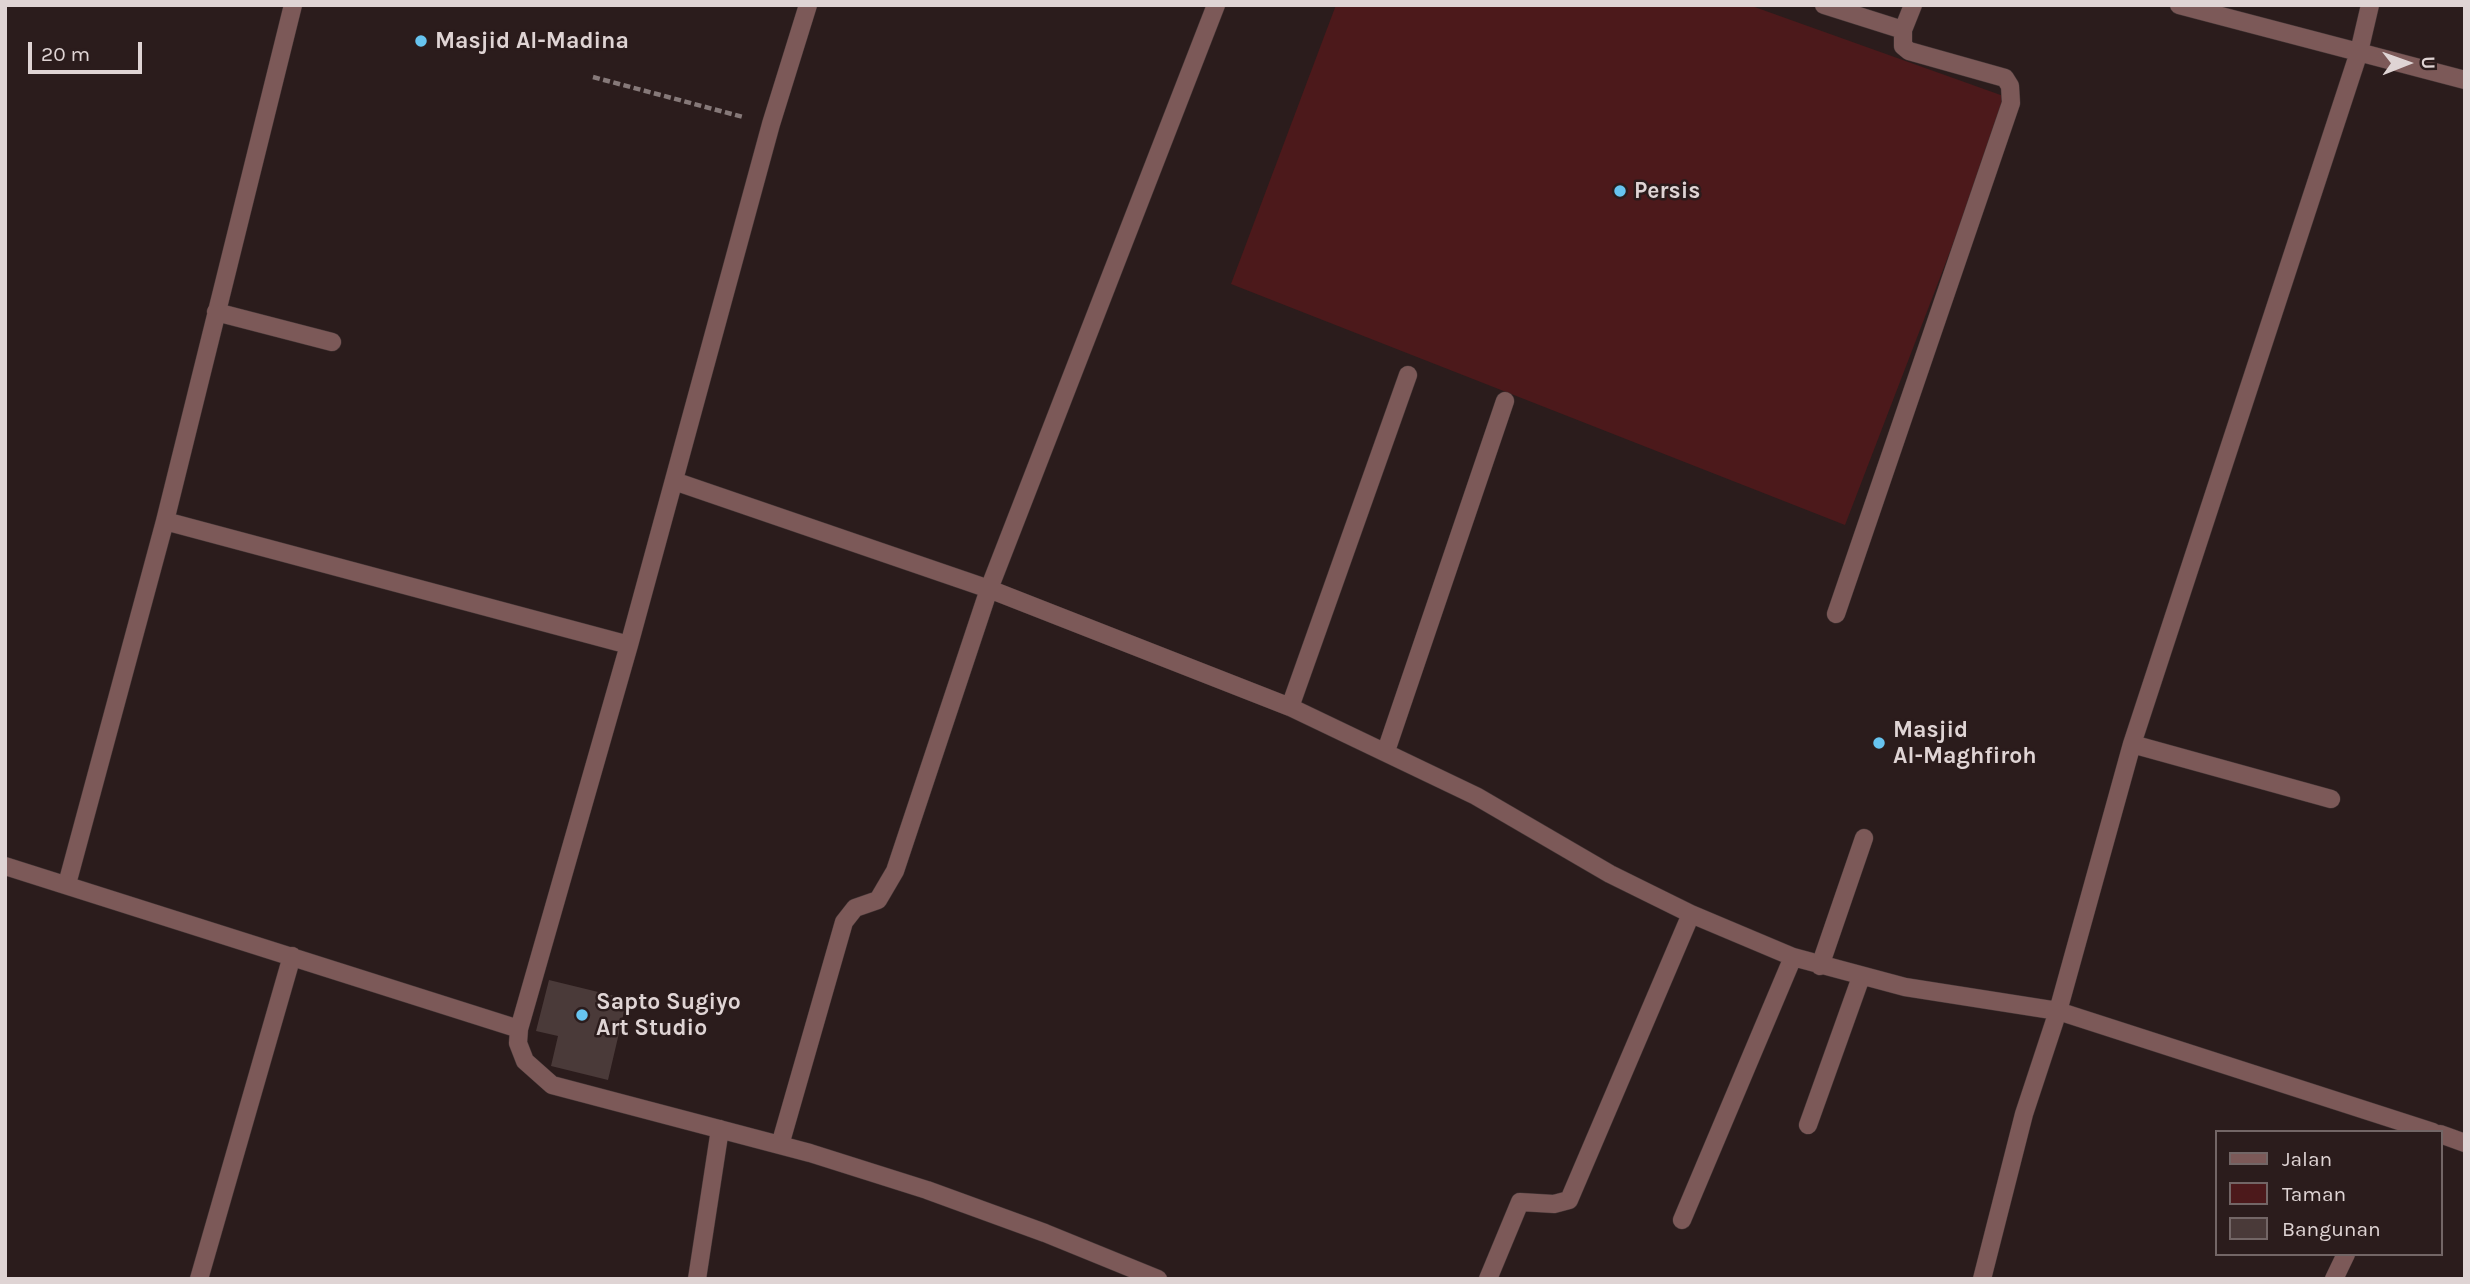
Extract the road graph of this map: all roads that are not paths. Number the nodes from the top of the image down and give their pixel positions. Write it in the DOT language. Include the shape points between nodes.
graph roads {
  1 [pos="293,5"];
  2 [pos="808,5"];
  3 [pos="1216,5"];
  4 [pos="1824,5"];
  5 [pos="1913,5"];
  6 [pos="2179,5"];
  7 [pos="2370,5"];
  8 [pos="1903,30"];
  9 [pos="2358,52"];
  10 [pos="2465,80"];
  11 [pos="216,312"];
  12 [pos="332,342"];
  13 [pos="1408,375"];
  14 [pos="1505,401"];
  15 [pos="674,481"];
  16 [pos="165,521"];
  17 [pos="989,589"];
  18 [pos="1836,614"];
  19 [pos="629,645"];
  20 [pos="1290,707"];
  21 [pos="2132,744"];
  22 [pos="1386,751"];
  23 [pos="2331,799"];
  24 [pos="1864,838"];
  25 [pos="5,866"];
  26 [pos="67,884"];
  27 [pos="1690,914"];
  28 [pos="292,956"];
  29 [pos="1793,957"];
  30 [pos="1820,966"];
  31 [pos="1861,977"];
  32 [pos="2058,1011"];
  33 [pos="519,1029"];
  34 [pos="1808,1125"];
  35 [pos="2411,1128"];
  36 [pos="720,1129"];
  37 [pos="2442,1136"];
  38 [pos="2465,1143"];
  39 [pos="780,1144"];
  40 [pos="1682,1220"];
  41 [pos="2345,1256"];
  42 [pos="199,1279"];
  43 [pos="697,1279"];
  44 [pos="1158,1279"];
  45 [pos="1488,1279"];
  46 [pos="1982,1279"];
  47 [pos="2334,1279"];
  1 -- 11 [label="street"];
  2 -- 15 [label="street"];
  3 -- 17 [label="street"];
  4 -- 8 [label="street"];
  5 -- 8 [label="street"];
  6 -- 9 [label="street"];
  7 -- 9 [label="street"];
  8 -- 18 [label="street" via="1903,46 1909,51 2005,78 2011,103"];
  9 -- 10 [label="street"];
  9 -- 21 [label="street"];
  11 -- 12 [label="street"];
  11 -- 16 [label="street"];
  13 -- 20 [label="street"];
  14 -- 22 [label="street"];
  15 -- 17 [label="street"];
  15 -- 19 [label="street"];
  16 -- 19 [label="street"];
  16 -- 26 [label="street"];
  17 -- 20 [label="street"];
  17 -- 39 [label="street" via="895,871 878,900 855,908 844,922"];
  19 -- 33 [label="street"];
  20 -- 22 [label="street"];
  21 -- 23 [label="street"];
  21 -- 32 [label="street"];
  22 -- 27 [label="street"];
  24 -- 30 [label="street"];
  25 -- 26 [label="street"];
  26 -- 28 [label="street"];
  27 -- 29 [label="street"];
  27 -- 45 [label="street" via="1569,1200 1520,1202"];
  28 -- 33 [label="street"];
  28 -- 42 [label="street"];
  29 -- 30 [label="street"];
  29 -- 40 [label="street"];
  30 -- 31 [label="street"];
  31 -- 32 [label="street"];
  31 -- 34 [label="street"];
  32 -- 35 [label="street"];
  32 -- 46 [label="street" via="2024,1114"];
  33 -- 36 [label="street" via="525,1061 552,1085"];
  36 -- 39 [label="street"];
  36 -- 43 [label="street"];
  37 -- 38 [label="street"];
  39 -- 44 [label="street" via="928,1190"];
  41 -- 47 [label="street"];
}
